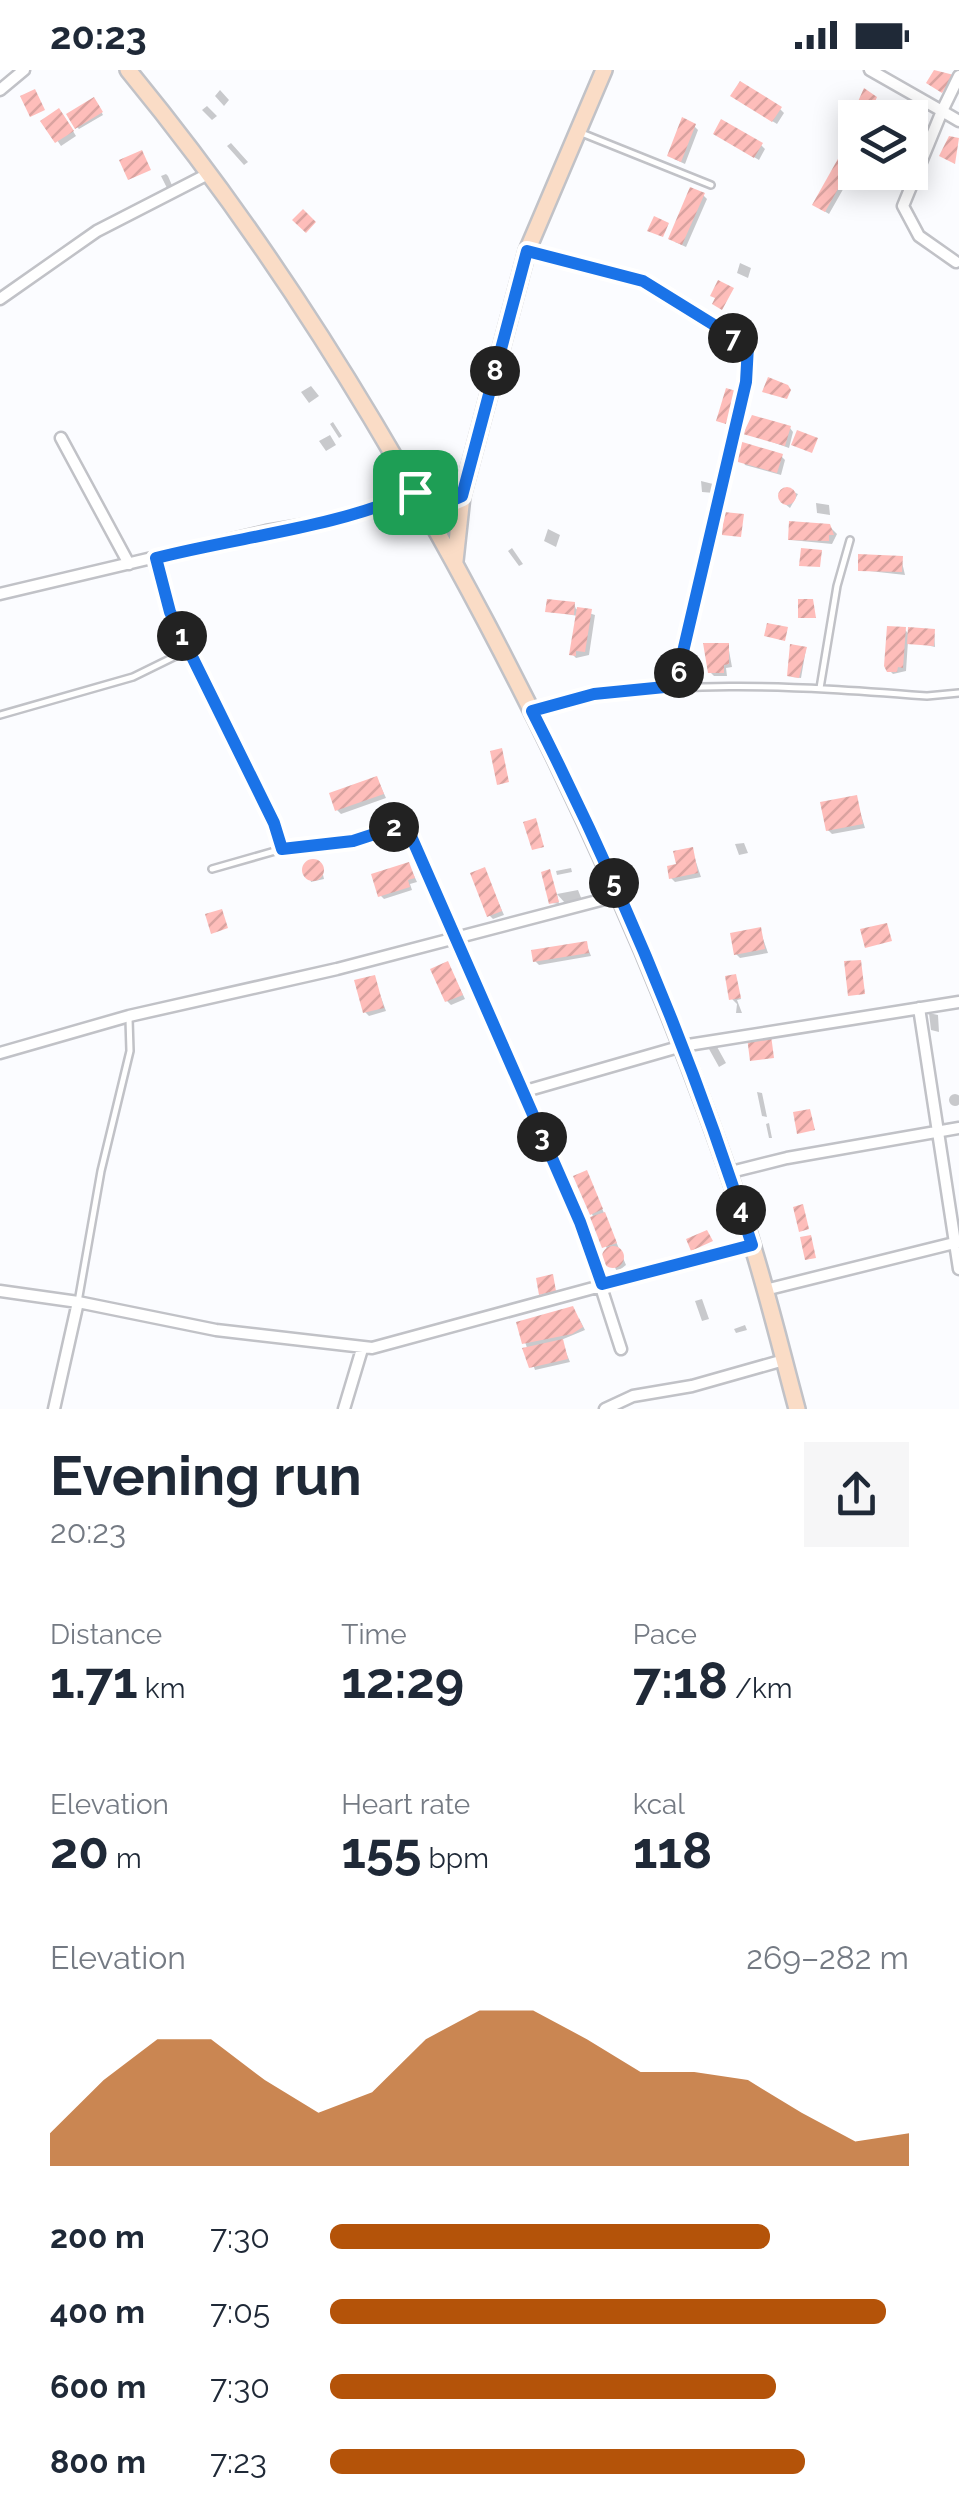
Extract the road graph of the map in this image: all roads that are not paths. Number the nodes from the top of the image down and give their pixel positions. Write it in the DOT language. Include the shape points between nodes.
graph roads {
  1 [pos="24,70"];
  2 [pos="128,70"];
  3 [pos="604,70"];
  4 [pos="870,70"];
  5 [pos="959,76"];
  6 [pos="0,90"];
  7 [pos="942,111"];
  8 [pos="959,120"];
  9 [pos="576,130"];
  10 [pos="208,174"];
  11 [pos="711,185"];
  12 [pos="527,251"];
  13 [pos="956,262"];
  14 [pos="0,300"];
  15 [pos="61,438"];
  16 [pos="415,492"];
  17 [pos="462,496"];
  18 [pos="426,512"];
  19 [pos="850,540"];
  20 [pos="156,558"];
  21 [pos="129,564"];
  22 [pos="455,564"];
  23 [pos="0,594"];
  24 [pos="190,649"];
  25 [pos="675,686"];
  26 [pos="820,688"];
  27 [pos="959,693"];
  28 [pos="532,711"];
  29 [pos="0,715"];
  30 [pos="282,849"];
  31 [pos="212,869"];
  32 [pos="620,895"];
  33 [pos="453,939"];
  34 [pos="959,1002"];
  35 [pos="919,1008"];
  36 [pos="129,1016"];
  37 [pos="682,1046"];
  38 [pos="0,1053"];
  39 [pos="522,1092"];
  40 [pos="959,1128"];
  41 [pos="937,1132"];
  42 [pos="728,1173"];
  43 [pos="956,1242"];
  44 [pos="752,1245"];
  45 [pos="959,1268"];
  46 [pos="602,1284"];
  47 [pos="765,1290"];
  48 [pos="0,1291"];
  49 [pos="78,1302"];
  50 [pos="362,1349"];
  51 [pos="622,1349"];
  52 [pos="784,1360"];
  53 [pos="54,1409"];
  54 [pos="344,1409"];
  55 [pos="606,1409"];
  56 [pos="798,1409"];
  1 -- 6 [label="street"];
  2 -- 10 [label="main road"];
  3 -- 9 [label="main road"];
  4 -- 7 [label="street"];
  5 -- 7 [label="street"];
  7 -- 8 [label="street"];
  7 -- 13 [label="street" via="904,206 919,236"];
  9 -- 11 [label="lane"];
  9 -- 12 [label="main road"];
  10 -- 14 [label="street" via="97,231"];
  10 -- 16 [label="main road" via="322,335"];
  12 -- 17 [label="main road"];
  12 -- 25 [label="lane" via="643,281 748,346 746,382"];
  15 -- 21 [label="street"];
  16 -- 18 [label="main road"];
  16 -- 20 [label="street" via="350,516"];
  17 -- 18 [label="main road"];
  17 -- 22 [label="main road"];
  18 -- 22 [label="main road"];
  19 -- 26 [label="lane"];
  20 -- 21 [label="street"];
  20 -- 24 [label="lane" via="170,612"];
  21 -- 23 [label="street"];
  22 -- 28 [label="main road"];
  24 -- 29 [label="lane" via="133,677"];
  24 -- 30 [label="lane"];
  25 -- 26 [label="lane"];
  25 -- 28 [label="lane" via="594,694"];
  26 -- 27 [label="lane"];
  28 -- 32 [label="main road"];
  30 -- 31 [label="lane"];
  30 -- 33 [label="lane" via="405,827"];
  32 -- 33 [label="street"];
  32 -- 37 [label="main road"];
  33 -- 36 [label="street"];
  33 -- 39 [label="street"];
  34 -- 35 [label="street"];
  35 -- 37 [label="street"];
  35 -- 41 [label="street"];
  36 -- 38 [label="street"];
  36 -- 49 [label="lane" via="130,1050"];
  37 -- 39 [label="street"];
  37 -- 42 [label="main road"];
  39 -- 46 [label="street"];
  40 -- 41 [label="street"];
  41 -- 42 [label="street"];
  41 -- 43 [label="street"];
  42 -- 44 [label="main road"];
  43 -- 45 [label="street"];
  43 -- 47 [label="street"];
  44 -- 46 [label="street"];
  44 -- 47 [label="main road"];
  46 -- 50 [label="street"];
  46 -- 51 [label="street"];
  47 -- 52 [label="main road"];
  48 -- 49 [label="street"];
  49 -- 50 [label="street" via="216,1330"];
  49 -- 53 [label="street"];
  50 -- 54 [label="street"];
  52 -- 55 [label="street" via="634,1396"];
  52 -- 56 [label="main road"];
}
